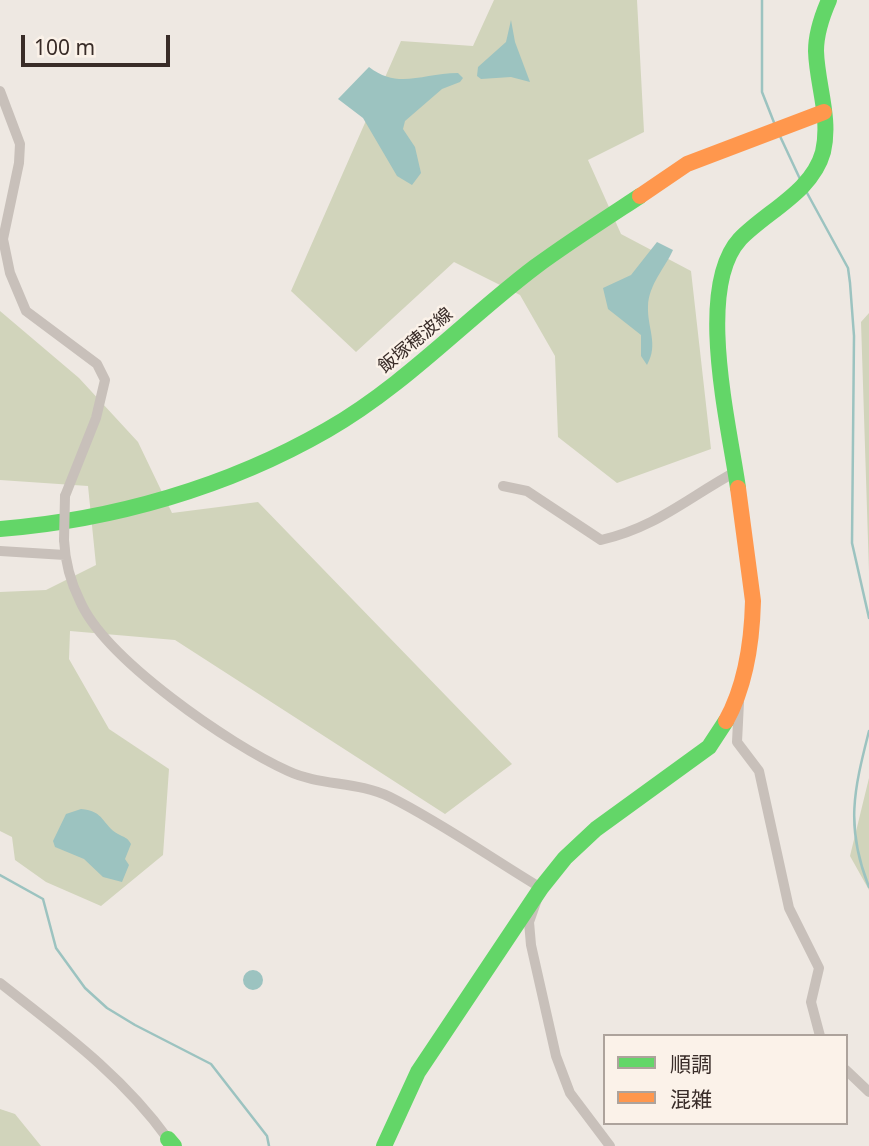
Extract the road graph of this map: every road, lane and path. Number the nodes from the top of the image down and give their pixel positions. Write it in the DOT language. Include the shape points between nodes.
graph roads {
  1 [pos="829,0"];
  2 [pos="0,91"];
  3 [pos="824,112"];
  4 [pos="737,471"];
  5 [pos="503,485"];
  6 [pos="0,529"];
  7 [pos="0,551"];
  8 [pos="65,555"];
  9 [pos="739,681"];
  10 [pos="541,888"];
  11 [pos="0,983"];
  12 [pos="819,1034"];
  13 [pos="848,1072"];
  14 [pos="869,1092"];
  15 [pos="171,1142"];
  16 [pos="384,1146"];
  17 [pos="610,1146"];
  1 -- 3 [label="street" via="816,51"];
  2 -- 8 [label="street, bridge" via="20,144 3,239 10,273 26,311 97,364 105,380 104,395 65,496"];
  3 -- 4 [label="street" via="825,145 811,177 736,243 718,276 716,323"];
  3 -- 6 [label="street, 飯塚穂波線" via="687,164 535,267 382,394 327,430 248,470 137,506 48,525"];
  4 -- 5 [label="street" via="661,519 635,532 601,540 527,491"];
  4 -- 9 [label="street" via="753,623"];
  7 -- 8 [label="street"];
  8 -- 10 [label="street" via="80,603 118,652 232,741 289,772 360,785 391,797"];
  9 -- 10 [label="street" via="723,730 709,747 578,844"];
  9 -- 12 [label="street" via="737,742 760,771 789,908 819,968 811,1002"];
  10 -- 16 [label="street" via="418,1072"];
  10 -- 17 [label="street" via="529,922 531,945 556,1056 570,1093"];
  11 -- 15 [label="street" via="95,1057 134,1094"];
  13 -- 14 [label="street"];
}
